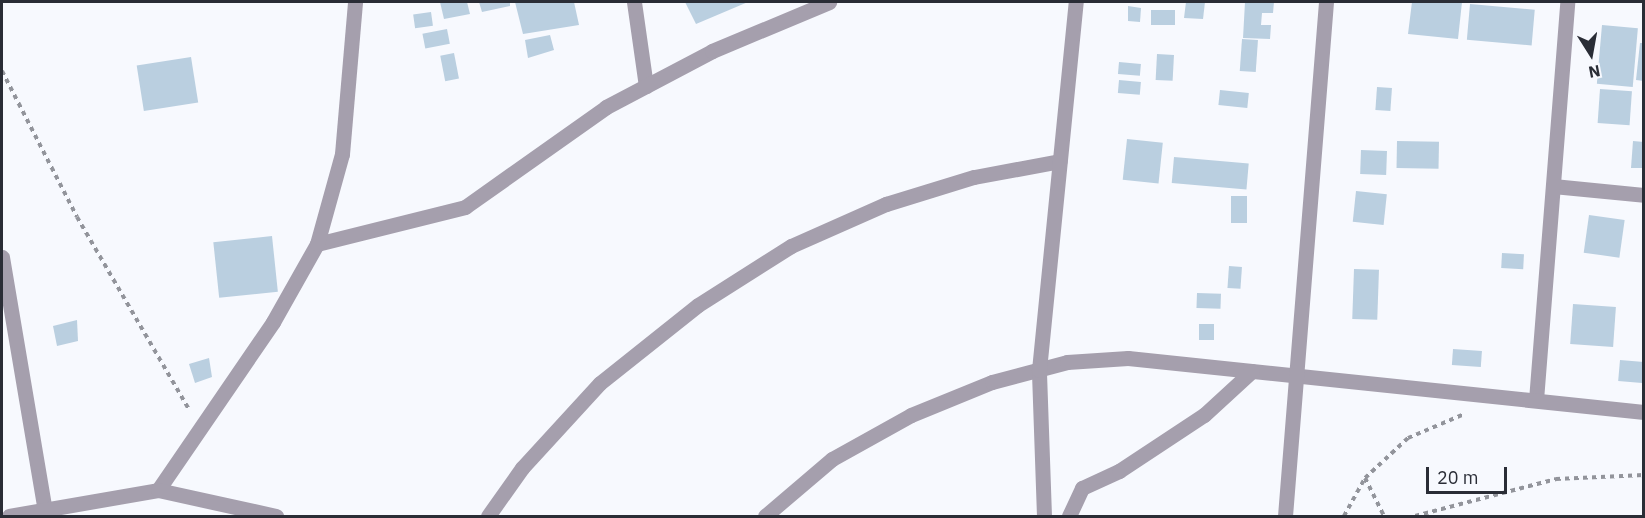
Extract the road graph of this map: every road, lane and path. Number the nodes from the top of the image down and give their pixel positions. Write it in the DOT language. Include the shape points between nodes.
graph roads {
  1 [pos="355,2"];
  2 [pos="634,2"];
  3 [pos="829,2"];
  4 [pos="1076,2"];
  5 [pos="1326,2"];
  6 [pos="1567,2"];
  7 [pos="2,70"];
  8 [pos="646,86"];
  9 [pos="1060,161"];
  10 [pos="1552,186"];
  11 [pos="1644,195"];
  12 [pos="317,244"];
  13 [pos="2,257"];
  14 [pos="4,285"];
  15 [pos="1039,370"];
  16 [pos="1252,371"];
  17 [pos="1296,375"];
  18 [pos="1536,400"];
  19 [pos="1644,412"];
  20 [pos="1466,413"];
  21 [pos="198,427"];
  22 [pos="1644,475"];
  23 [pos="1365,478"];
  24 [pos="158,490"];
  25 [pos="45,513"];
  26 [pos="9,516"];
  27 [pos="271,516"];
  28 [pos="488,516"];
  29 [pos="765,516"];
  30 [pos="1044,516"];
  31 [pos="1069,516"];
  32 [pos="1285,516"];
  33 [pos="1344,516"];
  34 [pos="1384,516"];
  35 [pos="1415,516"];
  1 -- 12 [label="street" via="342,154"];
  2 -- 8 [label="street"];
  3 -- 8 [label="street"];
  4 -- 9 [label="street"];
  5 -- 17 [label="street"];
  6 -- 10 [label="street"];
  7 -- 21 [label="path" via="47,163"];
  8 -- 12 [label="street" via="606,107 465,207"];
  9 -- 15 [label="street"];
  9 -- 28 [label="street" via="975,177 886,204 791,246 698,305 600,383 522,468"];
  10 -- 11 [label="street"];
  10 -- 18 [label="street"];
  12 -- 21 [label="street" via="273,322"];
  13 -- 14 [label="street"];
  14 -- 25 [label="street"];
  15 -- 16 [label="street" via="1128,358"];
  15 -- 29 [label="street" via="911,415 832,459"];
  15 -- 30 [label="street"];
  16 -- 17 [label="street"];
  16 -- 31 [label="street" via="1204,415 1119,471 1082,488"];
  17 -- 18 [label="street"];
  17 -- 32 [label="street"];
  18 -- 19 [label="street"];
  20 -- 23 [label="path" via="1408,438"];
  21 -- 24 [label="street"];
  22 -- 35 [label="path" via="1556,479"];
  23 -- 33 [label="path"];
  23 -- 34 [label="path"];
  24 -- 25 [label="street"];
  24 -- 27 [label="street"];
  25 -- 26 [label="street"];
}
